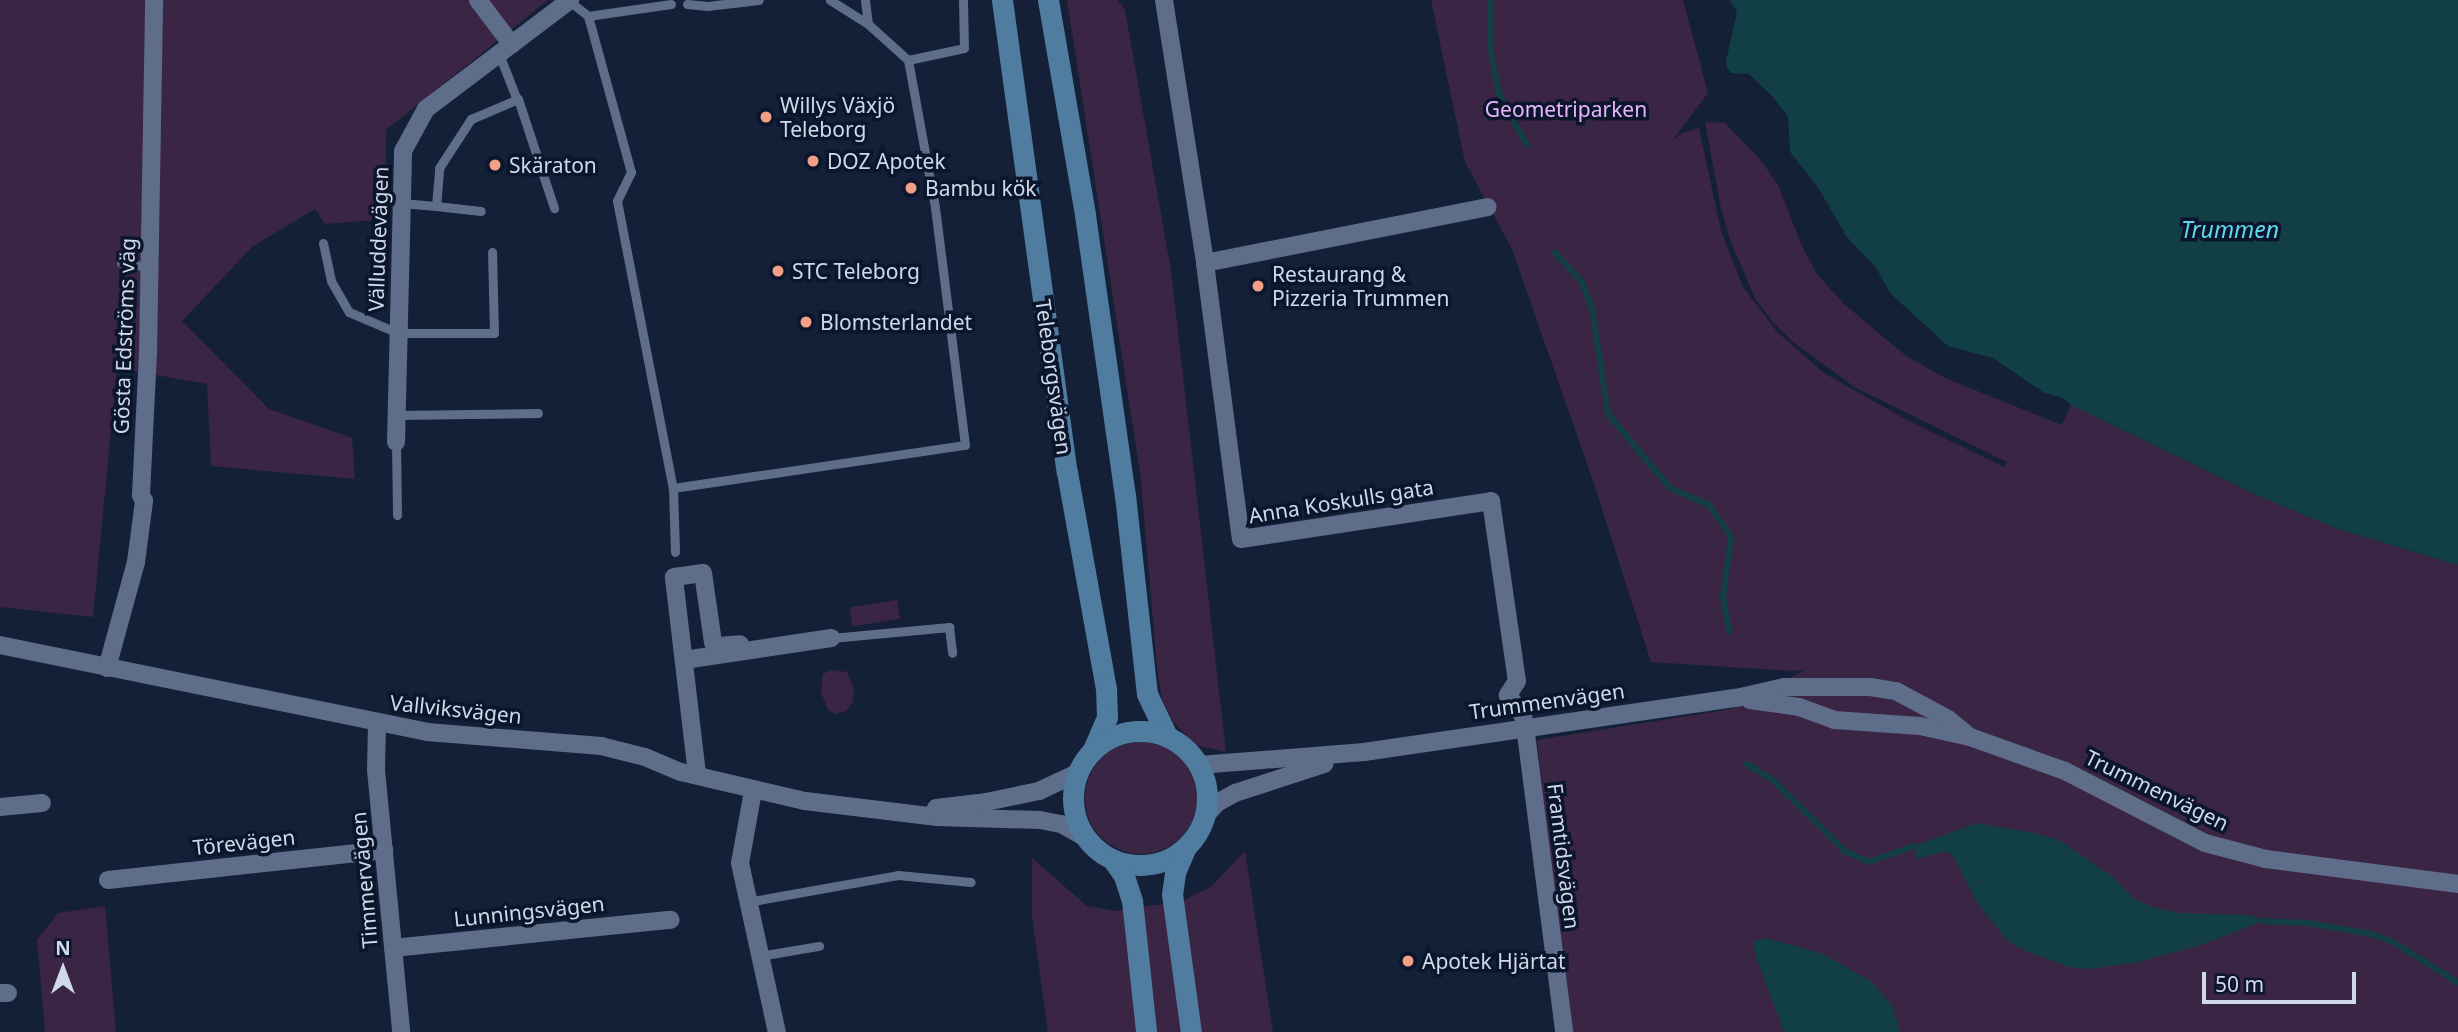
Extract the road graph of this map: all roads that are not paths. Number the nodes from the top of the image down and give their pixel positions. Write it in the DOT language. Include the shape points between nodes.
graph roads {
  1 [pos="154,0"];
  2 [pos="478,0"];
  3 [pos="759,0"];
  4 [pos="830,0"];
  5 [pos="865,0"];
  6 [pos="963,0"];
  7 [pos="1002,0"];
  8 [pos="1048,0"];
  9 [pos="1164,0"];
  10 [pos="570,1"];
  11 [pos="707,3"];
  12 [pos="671,4"];
  13 [pos="687,4"];
  14 [pos="588,16"];
  15 [pos="868,24"];
  16 [pos="506,49"];
  17 [pos="908,60"];
  18 [pos="517,100"];
  19 [pos="401,203"];
  20 [pos="436,206"];
  21 [pos="1488,207"];
  22 [pos="554,208"];
  23 [pos="481,211"];
  24 [pos="323,243"];
  25 [pos="492,252"];
  26 [pos="121,263"];
  27 [pos="1205,263"];
  28 [pos="150,267"];
  29 [pos="398,332"];
  30 [pos="538,413"];
  31 [pos="396,415"];
  32 [pos="396,442"];
  33 [pos="673,488"];
  34 [pos="397,515"];
  35 [pos="675,552"];
  36 [pos="831,638"];
  37 [pos="740,644"];
  38 [pos="0,645"];
  39 [pos="952,653"];
  40 [pos="684,660"];
  41 [pos="107,668"];
  42 [pos="1736,698"];
  43 [pos="377,723"];
  44 [pos="1525,726"];
  45 [pos="1167,736"];
  46 [pos="1970,737"];
  47 [pos="1093,750"];
  48 [pos="1364,752"];
  49 [pos="1199,765"];
  50 [pos="1077,773"];
  51 [pos="697,774"];
  52 [pos="753,791"];
  53 [pos="42,803"];
  54 [pos="0,807"];
  55 [pos="906,811"];
  56 [pos="1205,816"];
  57 [pos="1086,838"];
  58 [pos="1185,848"];
  59 [pos="384,850"];
  60 [pos="1113,860"];
  61 [pos="108,880"];
  62 [pos="971,882"];
  63 [pos="2456,885"];
  64 [pos="747,902"];
  65 [pos="671,920"];
  66 [pos="819,946"];
  67 [pos="393,948"];
  68 [pos="759,956"];
  69 [pos="401,1032"];
  70 [pos="777,1032"];
  71 [pos="1146,1032"];
  72 [pos="1191,1032"];
  73 [pos="1564,1032"];
  1 -- 28 [label="street, Gösta Edströms väg"];
  2 -- 16 [label="street"];
  3 -- 11 [label="lane"];
  4 -- 15 [label="lane"];
  5 -- 15 [label="lane"];
  6 -- 17 [label="lane" via="964,48"];
  7 -- 47 [label="main road, Teleborgsvägen" via="1067,472 1106,688 1107,718"];
  8 -- 45 [label="main road" via="1085,215 1125,495 1147,694"];
  9 -- 27 [label="street, Anna Koskulls gata"];
  10 -- 14 [label="lane"];
  10 -- 16 [label="street, Välluddevägen"];
  11 -- 13 [label="lane"];
  12 -- 14 [label="lane"];
  14 -- 33 [label="lane" via="631,172 617,201"];
  15 -- 17 [label="lane"];
  16 -- 18 [label="lane"];
  16 -- 19 [label="street, Välluddevägen" via="426,109 403,151"];
  17 -- 33 [label="lane" via="934,206 965,444"];
  18 -- 20 [label="lane" via="471,119 439,168"];
  18 -- 22 [label="lane"];
  19 -- 20 [label="lane"];
  19 -- 29 [label="street, Välluddevägen"];
  20 -- 23 [label="lane"];
  21 -- 27 [label="street"];
  24 -- 29 [label="lane" via="331,281 349,312"];
  25 -- 29 [label="lane" via="494,333"];
  26 -- 28 [label="lane"];
  27 -- 44 [label="street, Anna Koskulls gata" via="1241,539 1491,501 1517,681 1507,695"];
  28 -- 41 [label="street, Gösta Edströms väg" via="141,495 145,501 136,562"];
  29 -- 31 [label="street, Välluddevägen"];
  30 -- 31 [label="lane"];
  31 -- 32 [label="street, Välluddevägen"];
  32 -- 34 [label="lane"];
  33 -- 35 [label="lane"];
  36 -- 39 [label="lane" via="949,627"];
  36 -- 40 [label="street"];
  37 -- 40 [label="street" via="719,646 713,642 703,573 674,577"];
  38 -- 41 [label="street, Vallviksvägen"];
  40 -- 51 [label="street"];
  41 -- 43 [label="street, Vallviksvägen"];
  42 -- 44 [label="street, Trummenvägen"];
  42 -- 46 [label="street, Trummenvägen" via="1799,707 1834,720 1920,726"];
  42 -- 46 [label="street, Trummenvägen" via="1784,687 1896,691 1948,719"];
  43 -- 51 [label="street, Vallviksvägen" via="439,733 601,746"];
  43 -- 59 [label="street, Timmervägen" via="376,769"];
  44 -- 48 [label="street, Trummenvägen"];
  44 -- 73 [label="street, Framtidsvägen"];
  45 -- 47 [label="main road" via="1128,732"];
  45 -- 49 [label="main road"];
  46 -- 63 [label="street, Trummenvägen" via="2065,771 2205,843 2266,859"];
  47 -- 50 [label="main road"];
  48 -- 49 [label="street, Trummenvägen"];
  48 -- 56 [label="street, Trummenvägen" via="1235,793"];
  49 -- 56 [label="main road" via="1207,790"];
  50 -- 55 [label="street, Vallviksvägen" via="1039,791"];
  50 -- 57 [label="main road" via="1073,807"];
  51 -- 52 [label="street, Vallviksvägen"];
  52 -- 55 [label="street, Vallviksvägen"];
  52 -- 64 [label="street" via="741,847"];
  53 -- 54 [label="street"];
  55 -- 57 [label="street, Vallviksvägen" via="937,817 1040,820 1061,824"];
  56 -- 58 [label="main road"];
  57 -- 60 [label="main road"];
  58 -- 60 [label="main road" via="1151,865"];
  58 -- 72 [label="main road" via="1172,894"];
  59 -- 61 [label="street, Törevägen"];
  59 -- 67 [label="street, Timmervägen"];
  60 -- 71 [label="main road" via="1132,900"];
  62 -- 64 [label="lane" via="898,875"];
  64 -- 68 [label="street"];
  65 -- 67 [label="street, Lunningsvägen"];
  66 -- 68 [label="lane"];
  67 -- 69 [label="street, Timmervägen"];
  68 -- 70 [label="street"];
}
